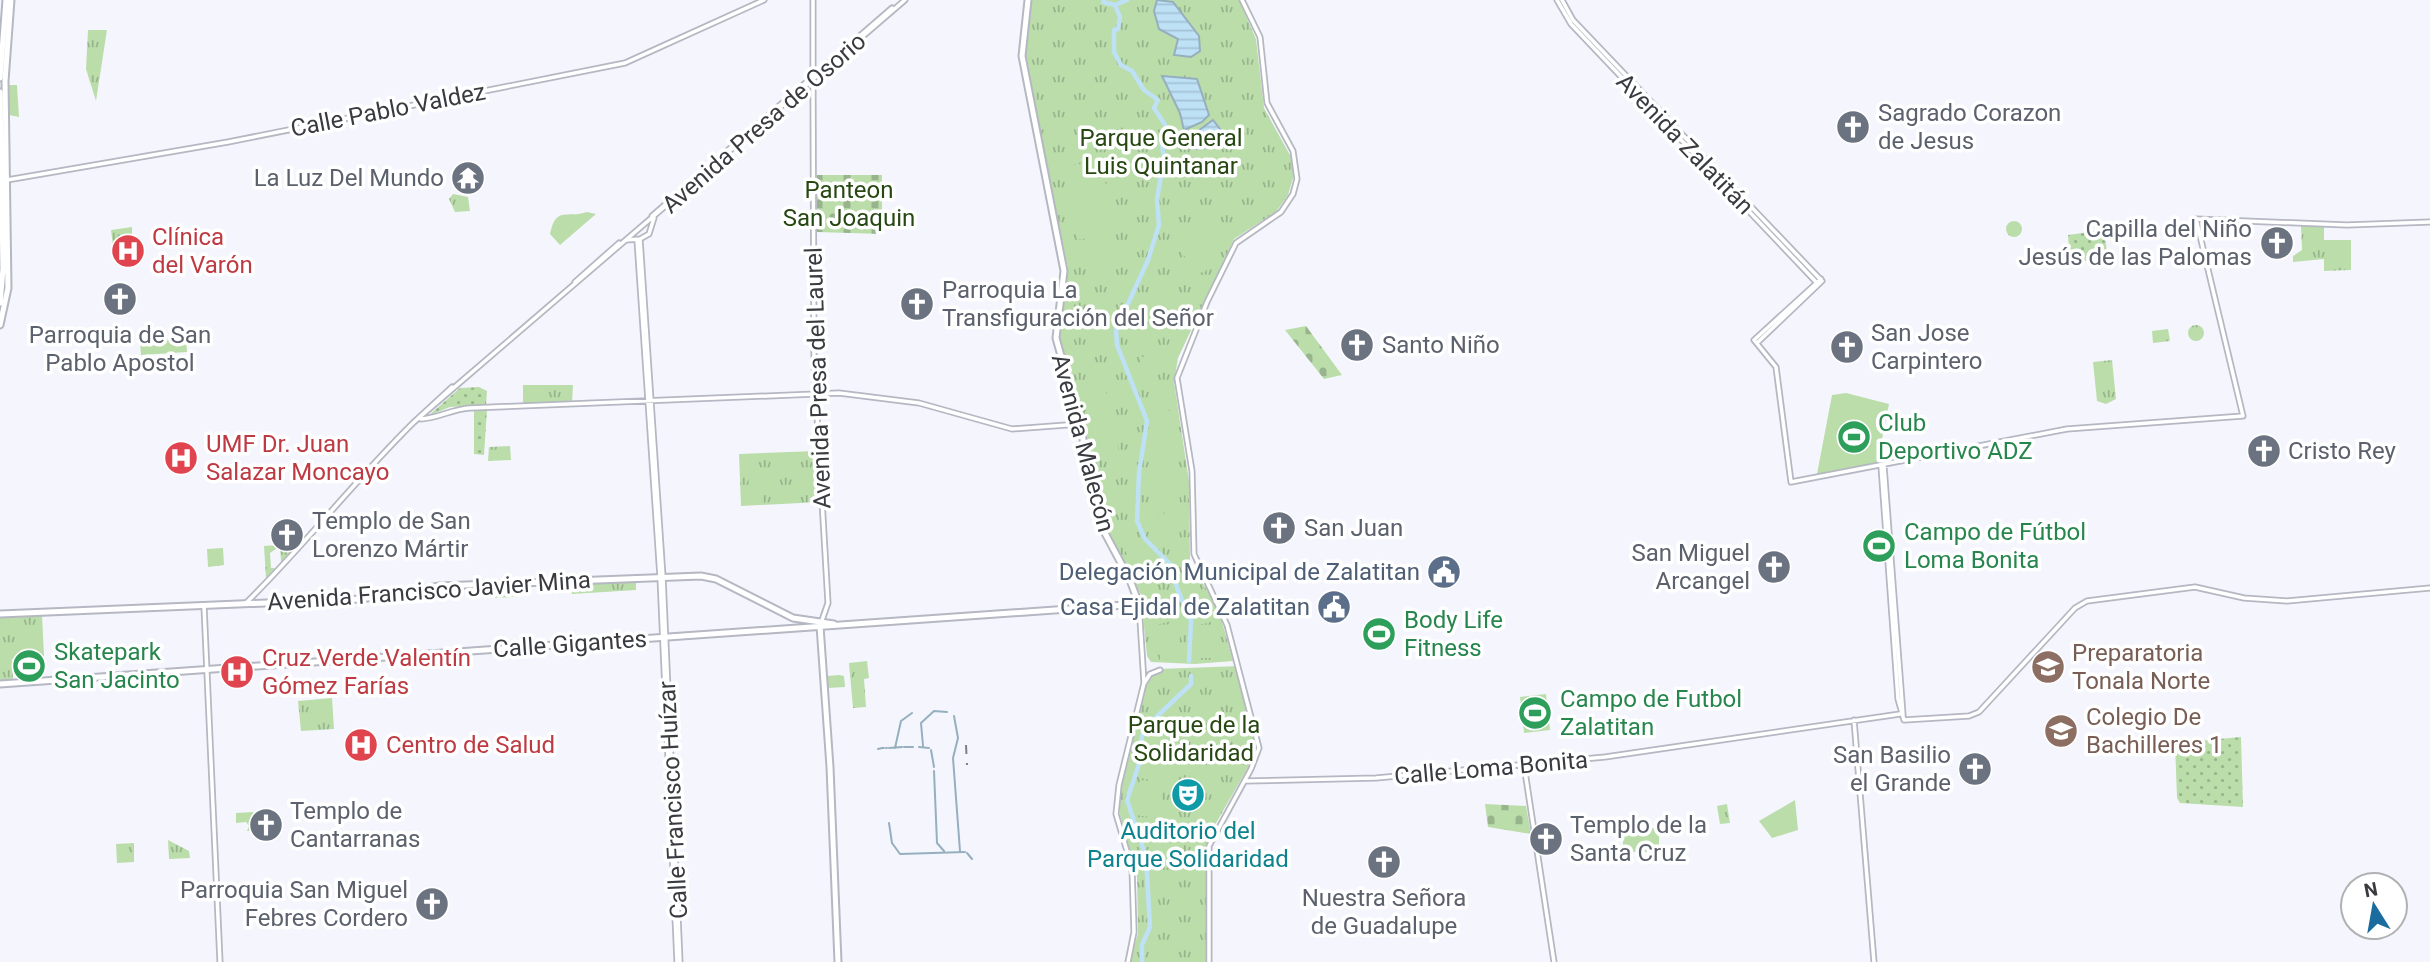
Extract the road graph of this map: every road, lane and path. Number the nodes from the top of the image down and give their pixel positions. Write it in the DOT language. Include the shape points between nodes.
graph roads {
  1 [pos="8,0"];
  2 [pos="764,0"];
  3 [pos="813,0"];
  4 [pos="904,0"];
  5 [pos="1028,0"];
  6 [pos="1242,0"];
  7 [pos="1560,0"];
  8 [pos="0,78"];
  9 [pos="813,78"];
  10 [pos="0,92"];
  11 [pos="3,181"];
  12 [pos="652,216"];
  13 [pos="2430,222"];
  14 [pos="638,239"];
  15 [pos="625,240"];
  16 [pos="3,243"];
  17 [pos="0,303"];
  18 [pos="0,325"];
  19 [pos="815,394"];
  20 [pos="650,401"];
  21 [pos="416,420"];
  22 [pos="1080,424"];
  23 [pos="1883,466"];
  24 [pos="662,577"];
  25 [pos="2430,588"];
  26 [pos="244,604"];
  27 [pos="1139,604"];
  28 [pos="204,606"];
  29 [pos="782,613"];
  30 [pos="0,614"];
  31 [pos="793,618"];
  32 [pos="820,626"];
  33 [pos="792,629"];
  34 [pos="780,630"];
  35 [pos="663,638"];
  36 [pos="206,668"];
  37 [pos="1160,670"];
  38 [pos="1144,683"];
  39 [pos="0,684"];
  40 [pos="1902,714"];
  41 [pos="1854,720"];
  42 [pos="1524,765"];
  43 [pos="1245,780"];
  44 [pos="220,962"];
  45 [pos="678,962"];
  46 [pos="838,962"];
  47 [pos="1128,962"];
  48 [pos="1209,962"];
  49 [pos="1554,962"];
  50 [pos="1874,962"];
  1 -- 8 [label="main road"];
  1 -- 11 [label="main road"];
  2 -- 11 [label="street, Calle Pablo Valdez" via="632,61"];
  3 -- 9 [label="street, Avenida Presa del Laurel"];
  4 -- 9 [label="street, Avenida Presa de Osorio"];
  5 -- 22 [label="main road, Avenida Malecón" via="1022,56 1064,271 1056,338"];
  6 -- 43 [label="street" via="1260,37 1266,103 1293,151 1296,185 1281,212 1236,243 1177,378 1192,471 1194,554 1223,613 1257,737 1257,757"];
  7 -- 23 [label="street, Avenida Zalatitán" via="1573,20 1820,282 1755,342 1776,367 1791,482"];
  9 -- 12 [label="street, Avenida Presa de Osorio"];
  9 -- 19 [label="street, Avenida Presa del Laurel"];
  10 -- 11 [label="main road"];
  11 -- 16 [label="main road"];
  12 -- 14 [label="street, Avenida Presa de Osorio" via="652,229"];
  12 -- 15 [label="street, Avenida Presa de Osorio"];
  13 -- 23 [label="street" via="2344,225 2196,219 2243,416 2067,429"];
  14 -- 15 [label="street"];
  14 -- 20 [label="street, Calle Francisco Huízar"];
  15 -- 21 [label="street, Avenida Presa de Osorio"];
  16 -- 17 [label="main road"];
  16 -- 18 [label="main road" via="8,288"];
  19 -- 20 [label="street"];
  19 -- 22 [label="street" via="919,402 1012,429"];
  19 -- 32 [label="street, Avenida Presa del Laurel" via="828,603"];
  20 -- 21 [label="street" via="452,409"];
  20 -- 24 [label="street, Calle Francisco Huízar"];
  21 -- 26 [label="street, Avenida Presa de Osorio"];
  22 -- 27 [label="main road, Avenida Malecón" via="1099,522"];
  23 -- 40 [label="street"];
  24 -- 26 [label="main road, Avenida Francisco Javier Mina" via="440,586 369,599"];
  24 -- 29 [label="main road, Avenida Francisco Javier Mina" via="716,579"];
  24 -- 35 [label="street, Calle Francisco Huízar"];
  25 -- 40 [label="street, Calle Loma Bonita" via="2264,601 2195,587 2087,601 1979,712 1921,720 1904,720"];
  26 -- 28 [label="main road, Avenida Francisco Javier Mina"];
  27 -- 32 [label="main road, Calle Gigantes"];
  27 -- 38 [label="street, Avenida Malecón"];
  28 -- 30 [label="main road, Avenida Francisco Javier Mina"];
  28 -- 36 [label="street"];
  29 -- 31 [label="main road, Avenida Francisco Javier Mina"];
  29 -- 34 [label="main road" via="785,624"];
  31 -- 32 [label="main road, Avenida Francisco Javier Mina"];
  31 -- 33 [label="main road" via="788,622"];
  32 -- 33 [label="main road, Calle Gigantes"];
  32 -- 46 [label="main road"];
  33 -- 34 [label="main road, Calle Gigantes"];
  34 -- 35 [label="main road, Calle Gigantes"];
  35 -- 36 [label="main road, Calle Gigantes"];
  35 -- 45 [label="street, Calle Francisco Huízar"];
  36 -- 39 [label="main road, Calle Gigantes"];
  36 -- 44 [label="street"];
  37 -- 38 [label="street"];
  38 -- 47 [label="street, Avenida Malecón" via="1116,814 1132,868 1134,932"];
  40 -- 41 [label="street, Calle Loma Bonita"];
  41 -- 42 [label="street, Calle Loma Bonita" via="1625,755"];
  41 -- 50 [label="street"];
  42 -- 43 [label="street, Calle Loma Bonita" via="1376,778"];
  42 -- 49 [label="street"];
  43 -- 48 [label="street" via="1209,846"];
}
